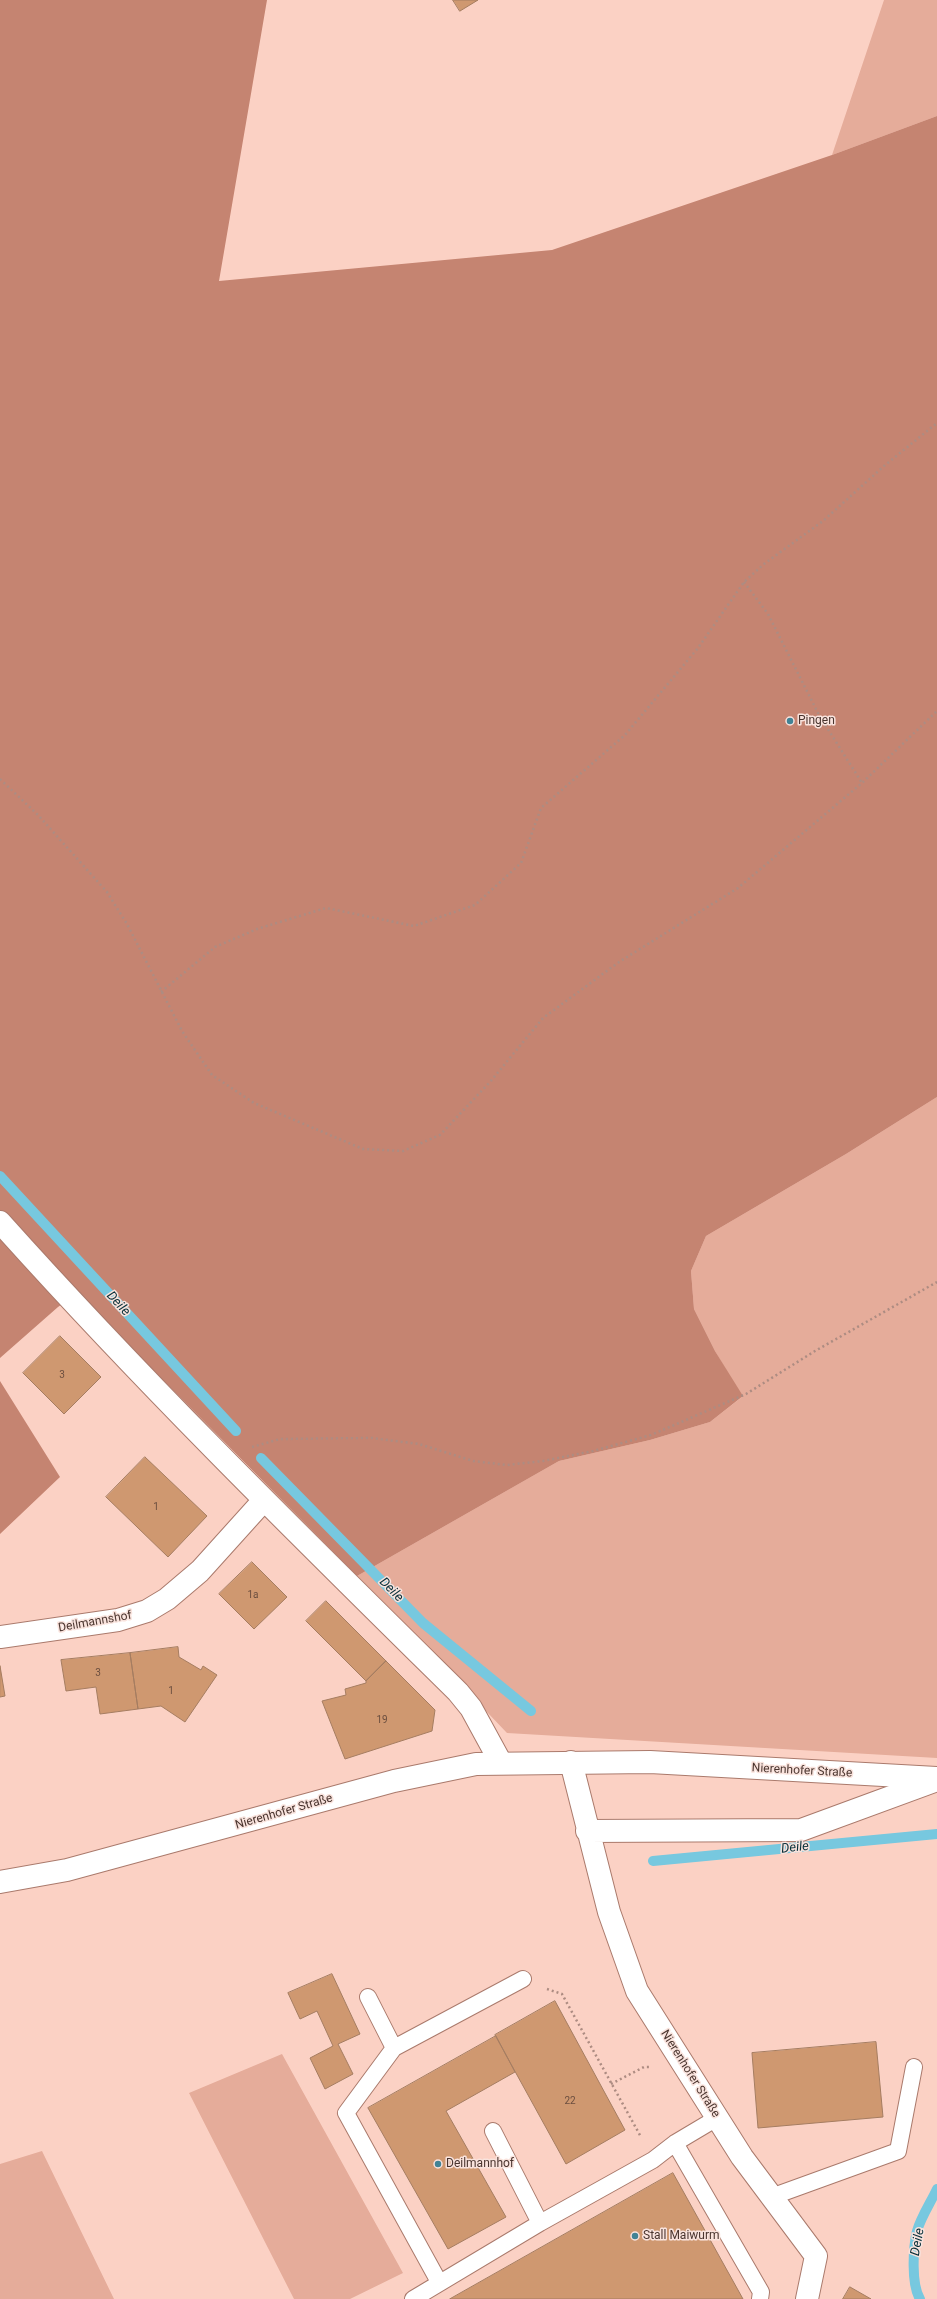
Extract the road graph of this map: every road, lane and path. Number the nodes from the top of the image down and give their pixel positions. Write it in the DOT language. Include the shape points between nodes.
graph roads {
  1 [pos="937,423"];
  2 [pos="744,582"];
  3 [pos="937,711"];
  4 [pos="0,779"];
  5 [pos="862,783"];
  6 [pos="161,992"];
  7 [pos="0,1222"];
  8 [pos="937,1282"];
  9 [pos="228,1462"];
  10 [pos="264,1500"];
  11 [pos="0,1637"];
  12 [pos="571,1762"];
  13 [pos="501,1763"];
  14 [pos="937,1779"];
  15 [pos="587,1831"];
  16 [pos="0,1882"];
  17 [pos="523,1979"];
  18 [pos="368,1997"];
  19 [pos="394,2048"];
  20 [pos="685,2067"];
  21 [pos="914,2067"];
  22 [pos="611,2084"];
  23 [pos="717,2118"];
  24 [pos="493,2131"];
  25 [pos="675,2143"];
  26 [pos="653,2160"];
  27 [pos="772,2197"];
  28 [pos="540,2223"];
  29 [pos="439,2282"];
  30 [pos="413,2299"];
  31 [pos="760,2299"];
  32 [pos="807,2299"];
  1 -- 2 [label="path" via="823,521 764,564"];
  2 -- 5 [label="path" via="768,614 819,715"];
  2 -- 6 [label="path" via="698,648 626,735 541,808 521,863 475,905 414,926 326,908 257,928 215,947"];
  3 -- 5 [label="path"];
  4 -- 6 [label="path" via="59,838 107,892 127,924"];
  5 -- 6 [label="path" via="738,888 613,966 543,1018 490,1082 440,1135 403,1151 363,1150 254,1103 212,1075 182,1031"];
  7 -- 9 [label="street" via="56,1284"];
  8 -- 9 [label="path" via="815,1351 746,1394 650,1435 593,1451 507,1465 473,1461 419,1444 380,1439 301,1438 280,1439 260,1444"];
  9 -- 10 [label="street"];
  10 -- 11 [label="street, Deilmannshof" via="200,1571 167,1599 147,1611 118,1620"];
  10 -- 13 [label="street" via="458,1692 471,1708"];
  12 -- 13 [label="street, Nierenhofer Straße"];
  12 -- 14 [label="street, Nierenhofer Straße" via="650,1762"];
  12 -- 15 [label="street, Nierenhofer Straße"];
  13 -- 16 [label="street, Nierenhofer Straße" via="468,1766 394,1781 134,1854"];
  14 -- 15 [label="street, Nierenhofer Straße" via="801,1830"];
  15 -- 20 [label="street, Nierenhofer Straße" via="609,1912 638,1991"];
  17 -- 19 [label="lane"];
  17 -- 22 [label="path" via="562,1994"];
  18 -- 19 [label="lane"];
  19 -- 29 [label="lane" via="346,2113"];
  20 -- 22 [label="path" via="644,2067"];
  20 -- 23 [label="street, Nierenhofer Straße"];
  21 -- 27 [label="lane" via="898,2151"];
  22 -- 26 [label="path"];
  23 -- 25 [label="lane"];
  23 -- 27 [label="street, Nierenhofer Straße"];
  24 -- 28 [label="lane"];
  25 -- 26 [label="lane"];
  25 -- 31 [label="lane" via="761,2292"];
  26 -- 28 [label="lane"];
  27 -- 32 [label="street, Nierenhofer Straße" via="816,2256"];
  28 -- 29 [label="lane"];
  29 -- 30 [label="lane"];
}
